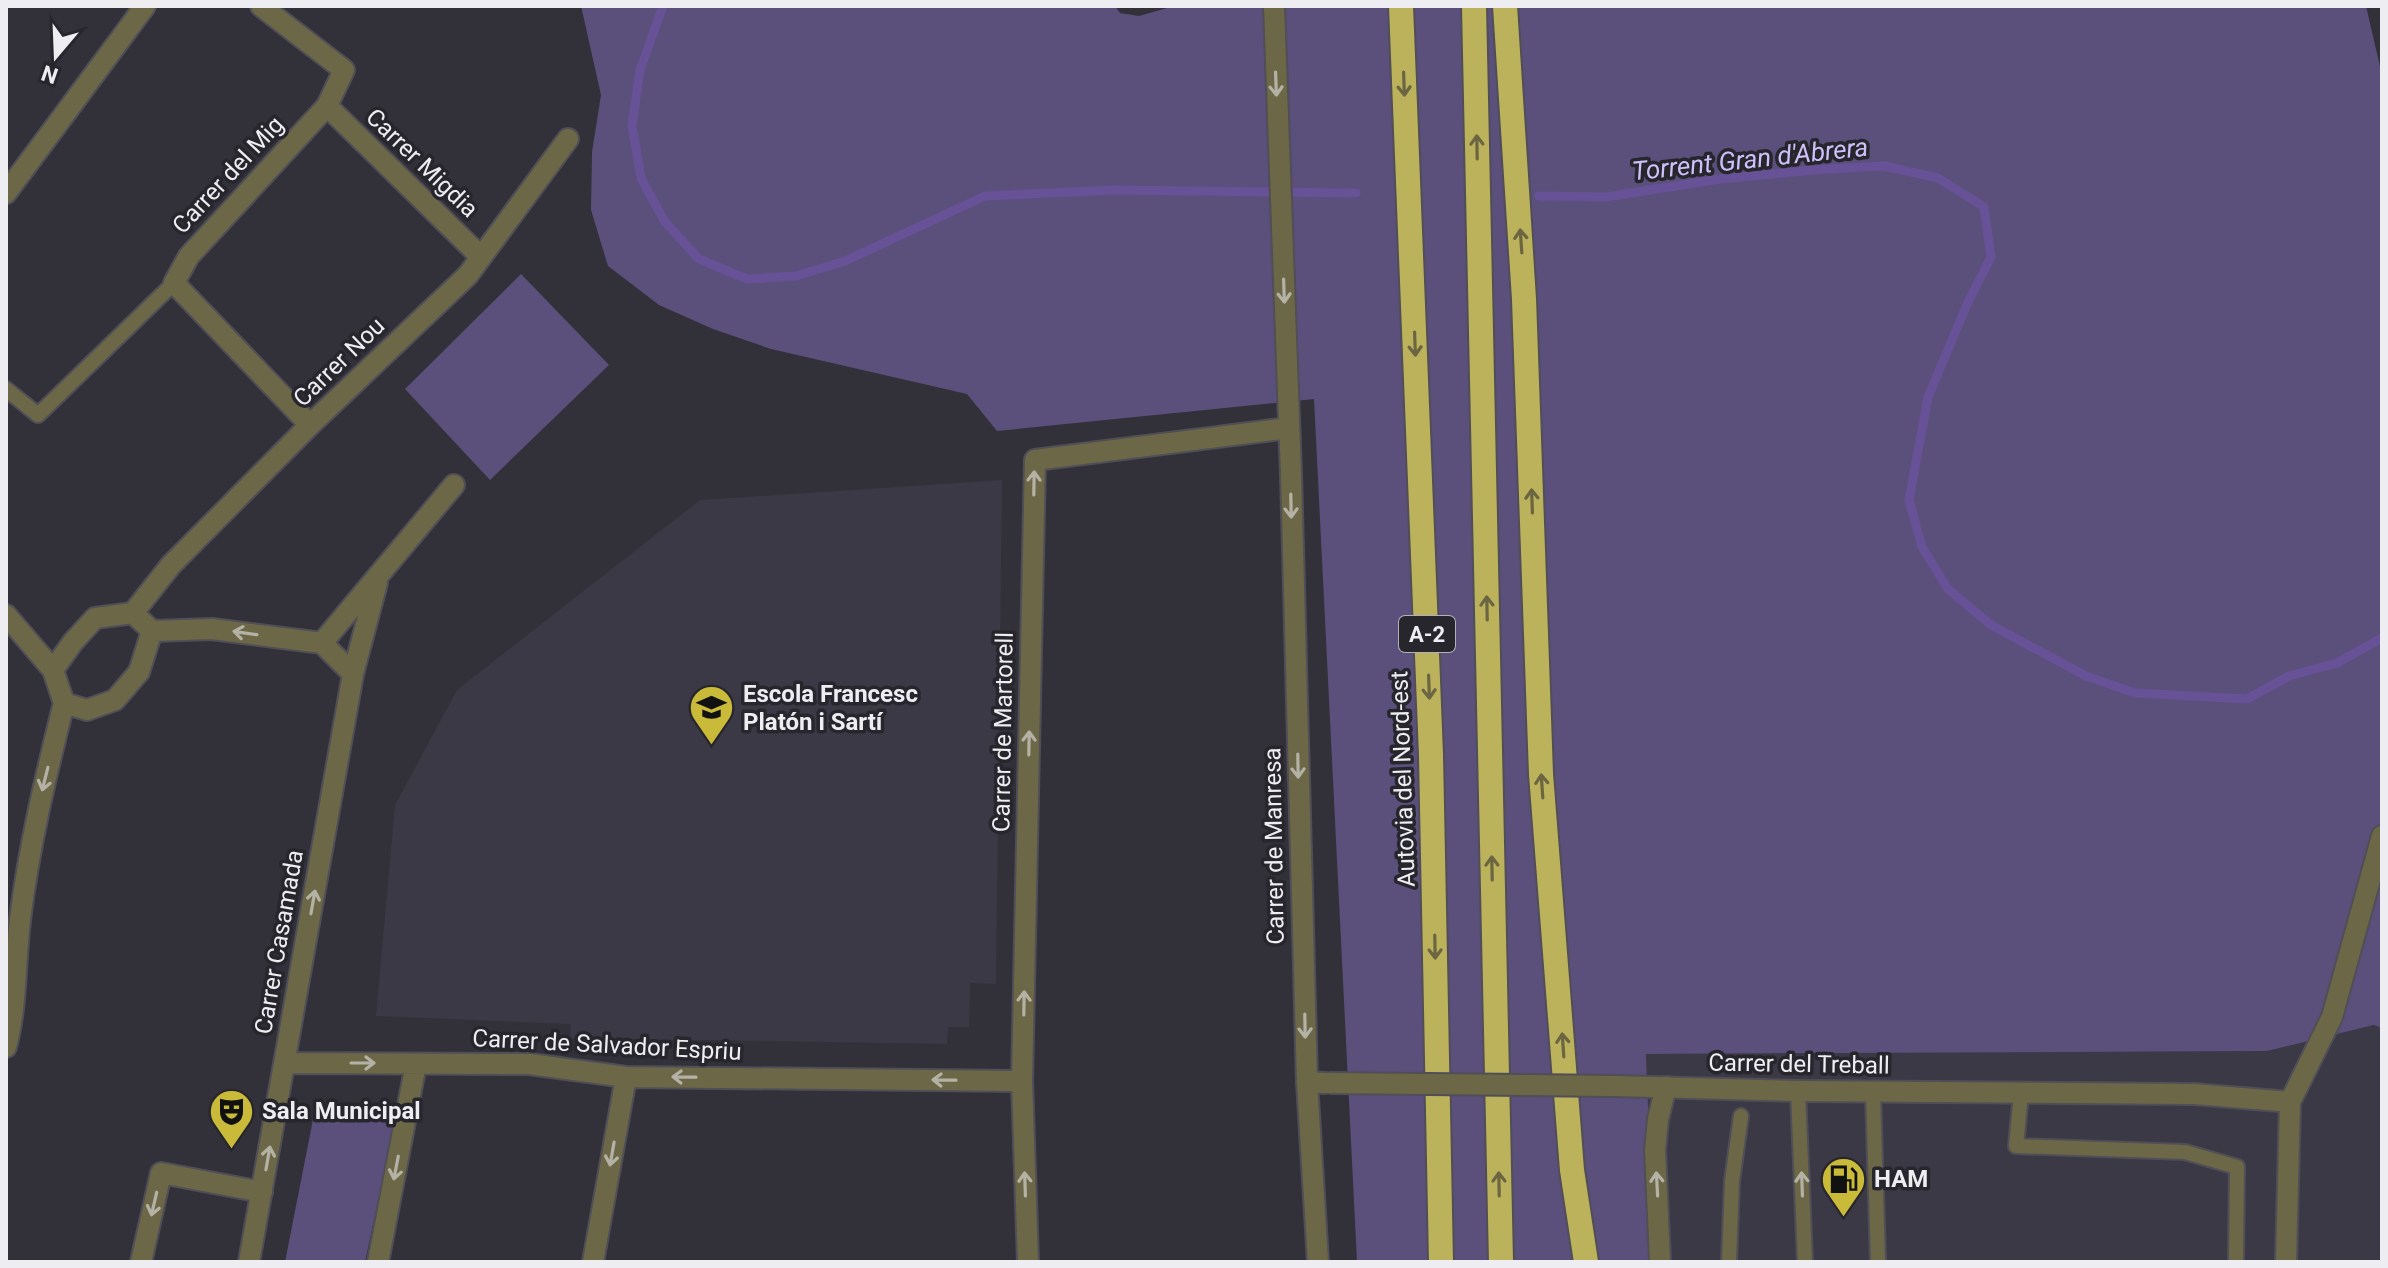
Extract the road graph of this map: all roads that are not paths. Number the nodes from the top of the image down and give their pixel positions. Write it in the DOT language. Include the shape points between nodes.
graph roads {
  1 [pos="145,6"];
  2 [pos="261,6"];
  3 [pos="1274,6"];
  4 [pos="1401,6"];
  5 [pos="1474,6"];
  6 [pos="1505,6"];
  7 [pos="327,106"];
  8 [pos="568,139"];
  9 [pos="6,193"];
  10 [pos="481,257"];
  11 [pos="174,283"];
  12 [pos="6,389"];
  13 [pos="310,425"];
  14 [pos="1289,428"];
  15 [pos="454,485"];
  16 [pos="379,575"];
  17 [pos="133,613"];
  18 [pos="6,615"];
  19 [pos="152,631"];
  20 [pos="322,643"];
  21 [pos="53,670"];
  22 [pos="353,674"];
  23 [pos="64,703"];
  24 [pos="2382,836"];
  25 [pos="9,1021"];
  26 [pos="6,1047"];
  27 [pos="285,1063"];
  28 [pos="416,1064"];
  29 [pos="626,1077"];
  30 [pos="1022,1081"];
  31 [pos="1307,1082"];
  32 [pos="1666,1087"];
  33 [pos="1798,1091"];
  34 [pos="1873,1092"];
  35 [pos="2021,1094"];
  36 [pos="2290,1102"];
  37 [pos="1741,1116"];
  38 [pos="262,1192"];
  39 [pos="141,1262"];
  40 [pos="249,1262"];
  41 [pos="378,1262"];
  42 [pos="593,1262"];
  43 [pos="1028,1262"];
  44 [pos="1318,1262"];
  45 [pos="1441,1262"];
  46 [pos="1501,1262"];
  47 [pos="1586,1262"];
  48 [pos="1660,1262"];
  49 [pos="1729,1262"];
  50 [pos="1805,1262"];
  51 [pos="1878,1262"];
  52 [pos="2236,1262"];
  53 [pos="2286,1262"];
  1 -- 9 [label="street"];
  2 -- 7 [label="street, Carrer del Mig" via="344,70"];
  3 -- 14 [label="street, Carrer de Manresa, one-way"];
  4 -- 45 [label="highway, Autovia del Nord-est / A-2, one-way" via="1431,755"];
  46 -- 5 [label="highway, A-2, one-way"];
  47 -- 6 [label="highway, one-way" via="1572,1170 1541,774 1524,299"];
  7 -- 10 [label="street, Carrer Migdia"];
  7 -- 11 [label="street, Carrer del Mig" via="189,256"];
  8 -- 10 [label="street, Carrer Nou"];
  10 -- 13 [label="street, Carrer Nou"];
  11 -- 12 [label="lane" via="38,415"];
  11 -- 13 [label="street"];
  13 -- 17 [label="street, Carrer Nou" via="171,565"];
  30 -- 14 [label="street, Carrer de Martorell, one-way" via="1035,460"];
  14 -- 31 [label="street, Carrer de Manresa, one-way"];
  15 -- 16 [label="street"];
  16 -- 20 [label="street"];
  16 -- 22 [label="street, Carrer Casamada"];
  17 -- 19 [label="street"];
  17 -- 21 [label="street" via="95,618"];
  18 -- 21 [label="street"];
  20 -- 19 [label="street, one-way" via="212,629"];
  19 -- 23 [label="street" via="139,672 115,700 87,710"];
  20 -- 22 [label="street"];
  21 -- 23 [label="street"];
  27 -- 22 [label="street, Carrer Casamada, one-way"];
  23 -- 25 [label="street, one-way" via="32,832"];
  24 -- 36 [label="street" via="2332,1017"];
  25 -- 26 [label="street"];
  27 -- 28 [label="street, Carrer de Salvador Espriu, one-way"];
  38 -- 27 [label="street, Carrer Casamada, one-way"];
  28 -- 29 [label="street, Carrer de Salvador Espriu" via="529,1064"];
  28 -- 41 [label="street, one-way"];
  30 -- 29 [label="street, Carrer de Salvador Espriu, one-way"];
  29 -- 42 [label="street, one-way"];
  43 -- 30 [label="street, Carrer de Martorell, one-way"];
  31 -- 32 [label="street, Carrer del Treball, bridge"];
  31 -- 44 [label="street, Carrer de Manresa"];
  32 -- 33 [label="street, Carrer del Treball"];
  48 -- 32 [label="street, one-way" via="1655,1150"];
  33 -- 34 [label="street, Carrer del Treball"];
  50 -- 33 [label="lane, one-way"];
  34 -- 35 [label="street, Carrer del Treball"];
  34 -- 51 [label="lane"];
  35 -- 36 [label="street, Carrer del Treball" via="2194,1094"];
  35 -- 52 [label="lane" via="2016,1146 2185,1152 2237,1167"];
  36 -- 53 [label="street"];
  37 -- 49 [label="lane"];
  38 -- 39 [label="street, one-way" via="161,1173"];
  38 -- 40 [label="street, Carrer Casamada"];
}
